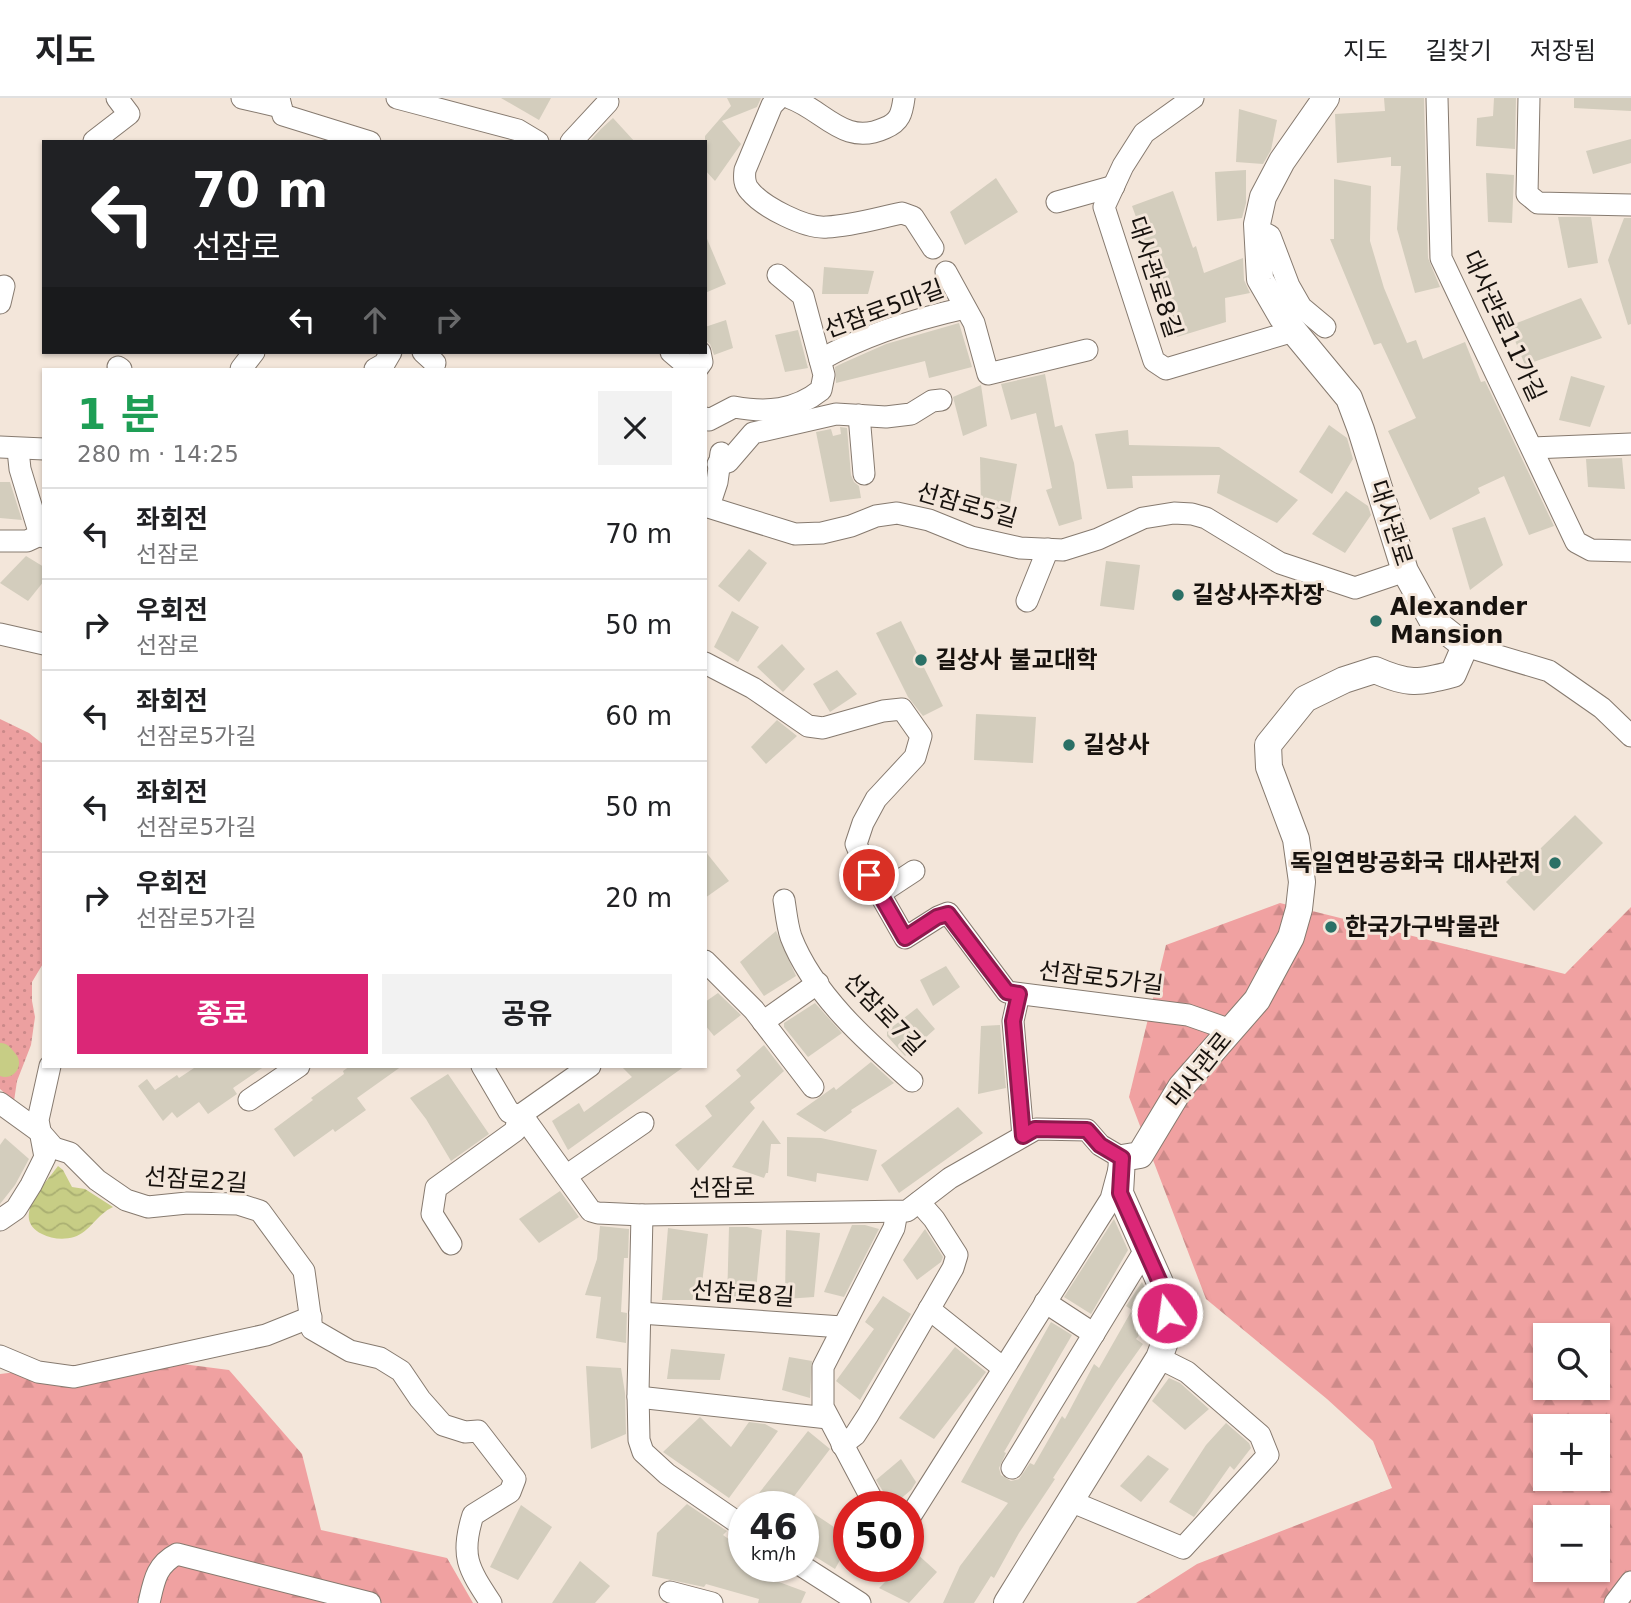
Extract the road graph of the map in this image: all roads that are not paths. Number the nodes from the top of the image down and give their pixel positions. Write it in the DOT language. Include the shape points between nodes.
graph roads {
  1 [pos="117,98"];
  2 [pos="242,98"];
  3 [pos="397,98"];
  4 [pos="779,98"];
  5 [pos="790,98"];
  6 [pos="904,98"];
  7 [pos="1194,98"];
  8 [pos="1326,98"];
  9 [pos="1437,98"];
  10 [pos="1529,98"];
  11 [pos="280,102"];
  12 [pos="608,102"];
  13 [pos="95,140"];
  14 [pos="364,140"];
  15 [pos="535,140"];
  16 [pos="573,140"];
  17 [pos="1114,186"];
  18 [pos="1057,202"];
  19 [pos="1631,205"];
  20 [pos="1257,229"];
  21 [pos="933,248"];
  22 [pos="946,272"];
  23 [pos="778,275"];
  24 [pos="965,308"];
  25 [pos="1325,327"];
  26 [pos="1294,331"];
  27 [pos="1087,350"];
  28 [pos="390,354"];
  29 [pos="673,354"];
  30 [pos="820,360"];
  31 [pos="377,368"];
  32 [pos="690,368"];
  33 [pos="941,400"];
  34 [pos="756,411"];
  35 [pos="859,415"];
  36 [pos="707,419"];
  37 [pos="1631,444"];
  38 [pos="9,448"];
  39 [pos="1531,448"];
  40 [pos="42,449"];
  41 [pos="718,464"];
  42 [pos="864,474"];
  43 [pos="707,506"];
  44 [pos="42,536"];
  45 [pos="0,541"];
  46 [pos="1048,549"];
  47 [pos="1631,551"];
  48 [pos="1405,571"];
  49 [pos="1027,601"];
  50 [pos="0,634"];
  51 [pos="42,644"];
  52 [pos="1465,646"];
  53 [pos="707,664"];
  54 [pos="1631,736"];
  55 [pos="914,872"];
  56 [pos="879,894"];
  57 [pos="784,900"];
  58 [pos="707,966"];
  59 [pos="713,983"];
  60 [pos="818,983"];
  61 [pos="1019,994"];
  62 [pos="763,1021"];
  63 [pos="1231,1030"];
  64 [pos="50,1068"];
  65 [pos="296,1068"];
  66 [pos="483,1068"];
  67 [pos="587,1068"];
  68 [pos="912,1081"];
  69 [pos="813,1087"];
  70 [pos="249,1100"];
  71 [pos="0,1103"];
  72 [pos="519,1116"];
  73 [pos="643,1123"];
  74 [pos="40,1132"];
  75 [pos="1023,1136"];
  76 [pos="1122,1158"];
  77 [pos="566,1176"];
  78 [pos="919,1202"];
  79 [pos="897,1212"];
  80 [pos="642,1215"];
  81 [pos="0,1220"];
  82 [pos="451,1244"];
  83 [pos="1145,1250"];
  84 [pos="1045,1302"];
  85 [pos="929,1309"];
  86 [pos="640,1313"];
  87 [pos="311,1317"];
  88 [pos="842,1327"];
  89 [pos="1094,1334"];
  90 [pos="0,1356"];
  91 [pos="1159,1358"];
  92 [pos="1003,1368"];
  93 [pos="638,1397"];
  94 [pos="828,1418"];
  95 [pos="842,1445"];
  96 [pos="1012,1468"];
  97 [pos="867,1491"];
  98 [pos="924,1494"];
  99 [pos="1070,1502"];
  100 [pos="728,1516"];
  101 [pos="819,1577"];
  102 [pos="1631,1582"];
  103 [pos="670,1592"];
  104 [pos="149,1603"];
  105 [pos="370,1603"];
  106 [pos="491,1603"];
  107 [pos="712,1603"];
  108 [pos="860,1603"];
  109 [pos="1007,1603"];
  110 [pos="1615,1603"];
  1 -- 13 [label="street" via="129,114"];
  2 -- 11 [label="street"];
  3 -- 15 [label="street" via="518,130"];
  4 -- 21 [label="street, 선잠로5마길" via="744,170 750,191 812,226 826,228 902,213 912,216"];
  5 -- 6 [label="street" via="842,128 865,135 899,118"];
  7 -- 17 [label="street, 대사관로8길" via="1144,133"];
  8 -- 20 [label="main road, 대사관로" via="1267,188"];
  9 -- 39 [label="street, 대사관로11가길" via="1441,258"];
  10 -- 19 [label="street" via="1527,194 1538,203"];
  11 -- 14 [label="street" via="283,115"];
  12 -- 16 [label="street"];
  17 -- 18 [label="street"];
  17 -- 26 [label="street, 대사관로8길" via="1104,207 1154,360 1166,369"];
  20 -- 25 [label="street" via="1270,236 1301,307"];
  20 -- 26 [label="main road, 대사관로" via="1259,279"];
  22 -- 24 [label="street, 선잠로5마길"];
  23 -- 30 [label="street, 선잠로5마길" via="803,296"];
  24 -- 27 [label="street, 선잠로5마길" via="974,323 988,374"];
  24 -- 30 [label="street, 선잠로5마길" via="872,336"];
  26 -- 48 [label="main road, 대사관로" via="1349,398"];
  28 -- 31 [label="street"];
  29 -- 32 [label="street"];
  30 -- 34 [label="street, 선잠로5마길" via="824,374 821,390 806,402"];
  33 -- 35 [label="street" via="911,414"];
  34 -- 36 [label="street" via="734,407"];
  34 -- 41 [label="street" via="721,451"];
  35 -- 41 [label="street" via="836,414 753,433 728,462"];
  35 -- 42 [label="street"];
  37 -- 39 [label="street"];
  38 -- 40 [label="street"];
  38 -- 44 [label="street"];
  39 -- 47 [label="street, 대사관로11가길" via="1576,542 1591,550"];
  41 -- 43 [label="street" via="717,482"];
  43 -- 46 [label="street, 선잠로5길" via="795,534 822,533 897,513 971,537"];
  44 -- 45 [label="street"];
  46 -- 48 [label="street, 선잠로5길" via="1063,551 1143,518 1192,514 1280,563 1355,588"];
  46 -- 49 [label="street"];
  48 -- 52 [label="main road, 대사관로" via="1432,620"];
  50 -- 51 [label="street"];
  52 -- 54 [label="street" via="1549,671 1602,708"];
  52 -- 63 [label="main road, 대사관로" via="1453,674 1419,682 1397,680 1375,670 1305,699 1268,745 1269,766 1296,839 1302,882 1299,909 1291,937 1257,1000"];
  53 -- 56 [label="street, 선잠로5가길" via="753,688 808,726 823,728 902,709 921,736 915,757 876,799 856,844"];
  55 -- 56 [label="street"];
  56 -- 61 [label="street, 선잠로5가길" via="905,938 948,914 1007,992"];
  57 -- 60 [label="street, 선잠로7길" via="790,934"];
  58 -- 59 [label="street"];
  59 -- 62 [label="street"];
  60 -- 62 [label="street, 선잠로7길"];
  60 -- 68 [label="street, 선잠로7길" via="856,1030"];
  61 -- 63 [label="street, 선잠로5가길" via="1188,1015"];
  61 -- 75 [label="street" via="1013,1021"];
  62 -- 69 [label="street"];
  63 -- 76 [label="main road, 대사관로" via="1181,1087 1140,1154"];
  64 -- 74 [label="street" via="38,1120"];
  65 -- 70 [label="street"];
  66 -- 72 [label="street, 선잠로" via="509,1112"];
  67 -- 72 [label="street"];
  71 -- 74 [label="street, 선잠로2길"];
  72 -- 77 [label="street, 선잠로"];
  72 -- 82 [label="street" via="515,1132 436,1188 432,1214"];
  73 -- 77 [label="street"];
  74 -- 81 [label="street" via="45,1157 16,1209"];
  74 -- 87 [label="street, 선잠로2길" via="54,1148 70,1153 126,1200 148,1207 238,1204 260,1211 304,1271"];
  75 -- 76 [label="street, 선잠로" via="1035,1129 1087,1130 1100,1145"];
  75 -- 78 [label="street, 선잠로" via="950,1178"];
  76 -- 83 [label="main road" via="1120,1193"];
  76 -- 84 [label="street" via="1111,1199"];
  77 -- 80 [label="street, 선잠로" via="591,1211"];
  78 -- 79 [label="street, 선잠로"];
  78 -- 85 [label="street" via="957,1255"];
  79 -- 80 [label="street, 선잠로"];
  79 -- 88 [label="street" via="894,1228"];
  80 -- 86 [label="street"];
  83 -- 89 [label="street"];
  83 -- 91 [label="main road" via="1166,1296 1169,1331"];
  84 -- 89 [label="street"];
  84 -- 92 [label="street"];
  85 -- 92 [label="street"];
  85 -- 95 [label="street" via="855,1436"];
  86 -- 88 [label="street, 선잠로8길"];
  86 -- 93 [label="street"];
  87 -- 90 [label="street" via="266,1335 74,1377 38,1372"];
  87 -- 106 [label="street" via="312,1329 350,1351 380,1358 401,1371 443,1426 478,1431 515,1479 510,1492 473,1515 466,1536 467,1563"];
  88 -- 94 [label="street" via="822,1367 821,1392"];
  89 -- 96 [label="street"];
  91 -- 99 [label="main road"];
  91 -- 99 [label="street" via="1187,1372 1260,1435 1268,1455 1183,1548"];
  92 -- 98 [label="street"];
  93 -- 94 [label="street"];
  93 -- 100 [label="street" via="643,1452"];
  94 -- 95 [label="street"];
  95 -- 97 [label="street"];
  99 -- 109 [label="main road"];
  101 -- 108 [label="street"];
  102 -- 110 [label="street"];
  103 -- 107 [label="street"];
  104 -- 105 [label="street" via="155,1574 177,1553"];
}
